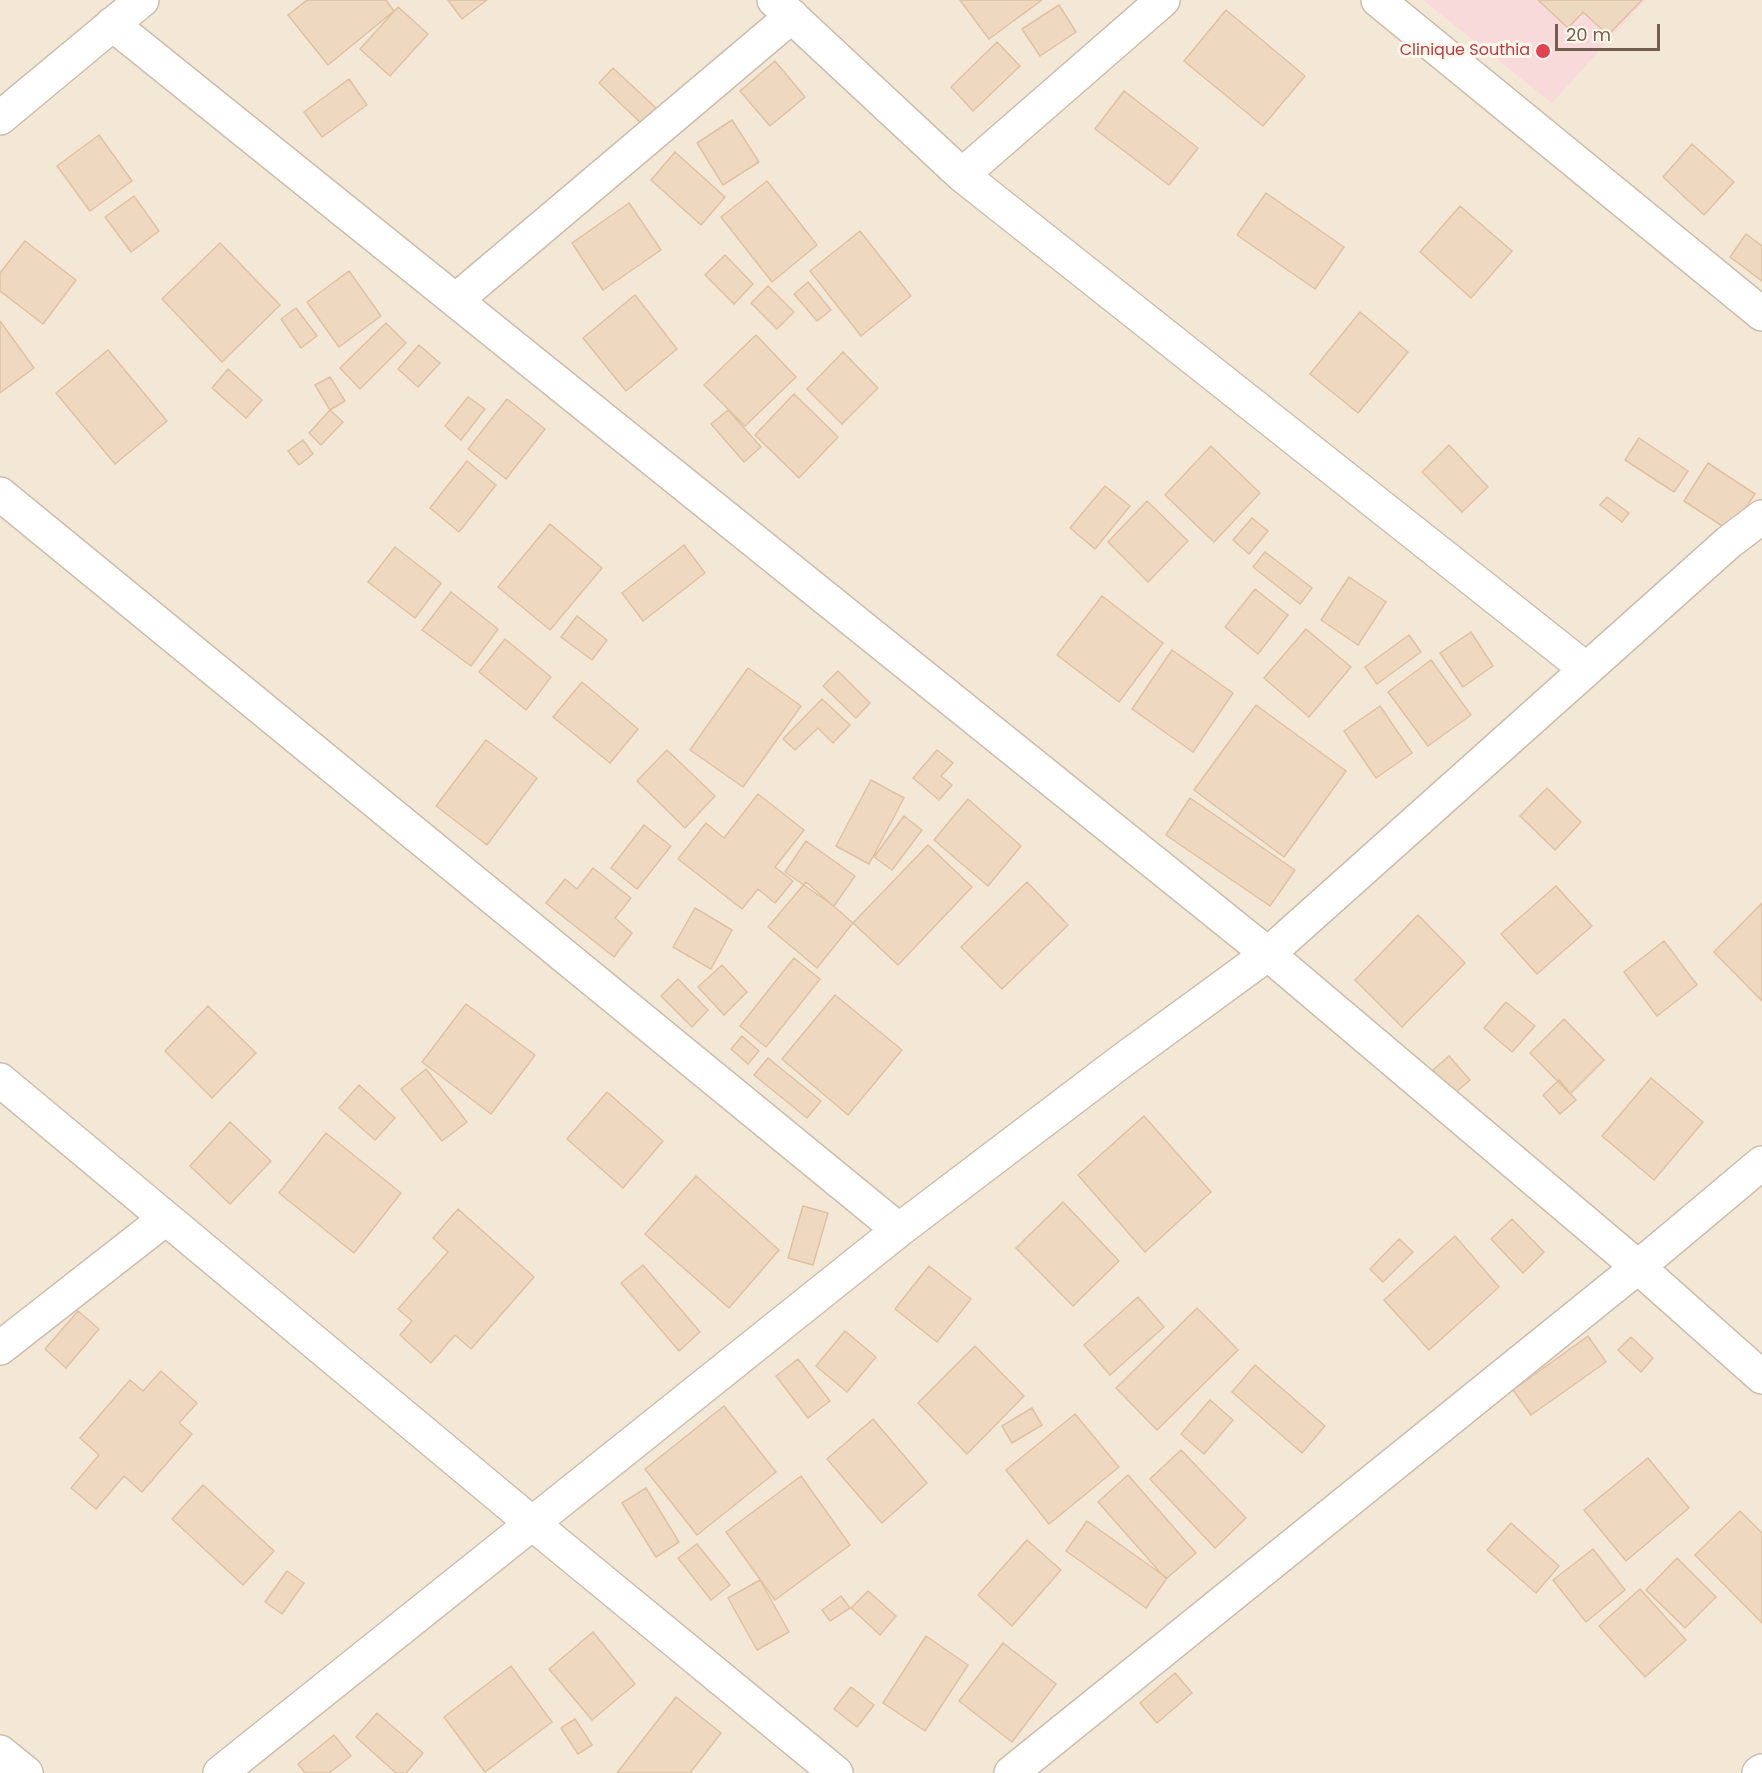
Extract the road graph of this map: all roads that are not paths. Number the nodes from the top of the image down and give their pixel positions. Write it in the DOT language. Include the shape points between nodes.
graph roads {
  1 [pos="142,0"];
  2 [pos="1163,0"];
  3 [pos="1378,0"];
  4 [pos="783,8"];
  5 [pos="112,24"];
  6 [pos="0,118"];
  7 [pos="962,175"];
  8 [pos="456,300"];
  9 [pos="1762,314"];
  10 [pos="0,494"];
  11 [pos="1762,517"];
  12 [pos="1586,669"];
  13 [pos="1268,954"];
  14 [pos="0,1080"];
  15 [pos="1762,1163"];
  16 [pos="165,1219"];
  17 [pos="899,1230"];
  18 [pos="1638,1267"];
  19 [pos="0,1348"];
  20 [pos="1762,1377"];
  21 [pos="533,1524"];
  22 [pos="0,1752"];
  23 [pos="26,1773"];
  24 [pos="220,1773"];
  25 [pos="836,1773"];
  26 [pos="1011,1773"];
  1 -- 5 [label="street"];
  2 -- 7 [label="street"];
  3 -- 9 [label="street"];
  4 -- 7 [label="street"];
  4 -- 8 [label="street"];
  5 -- 6 [label="street"];
  5 -- 8 [label="street"];
  7 -- 12 [label="street"];
  8 -- 13 [label="street"];
  10 -- 17 [label="street"];
  11 -- 12 [label="street"];
  12 -- 13 [label="street"];
  13 -- 17 [label="street"];
  13 -- 18 [label="street"];
  14 -- 16 [label="street"];
  15 -- 18 [label="street"];
  16 -- 19 [label="street"];
  16 -- 21 [label="street"];
  17 -- 21 [label="street"];
  18 -- 20 [label="street"];
  18 -- 26 [label="street"];
  21 -- 24 [label="street"];
  21 -- 25 [label="street"];
  22 -- 23 [label="street"];
}
